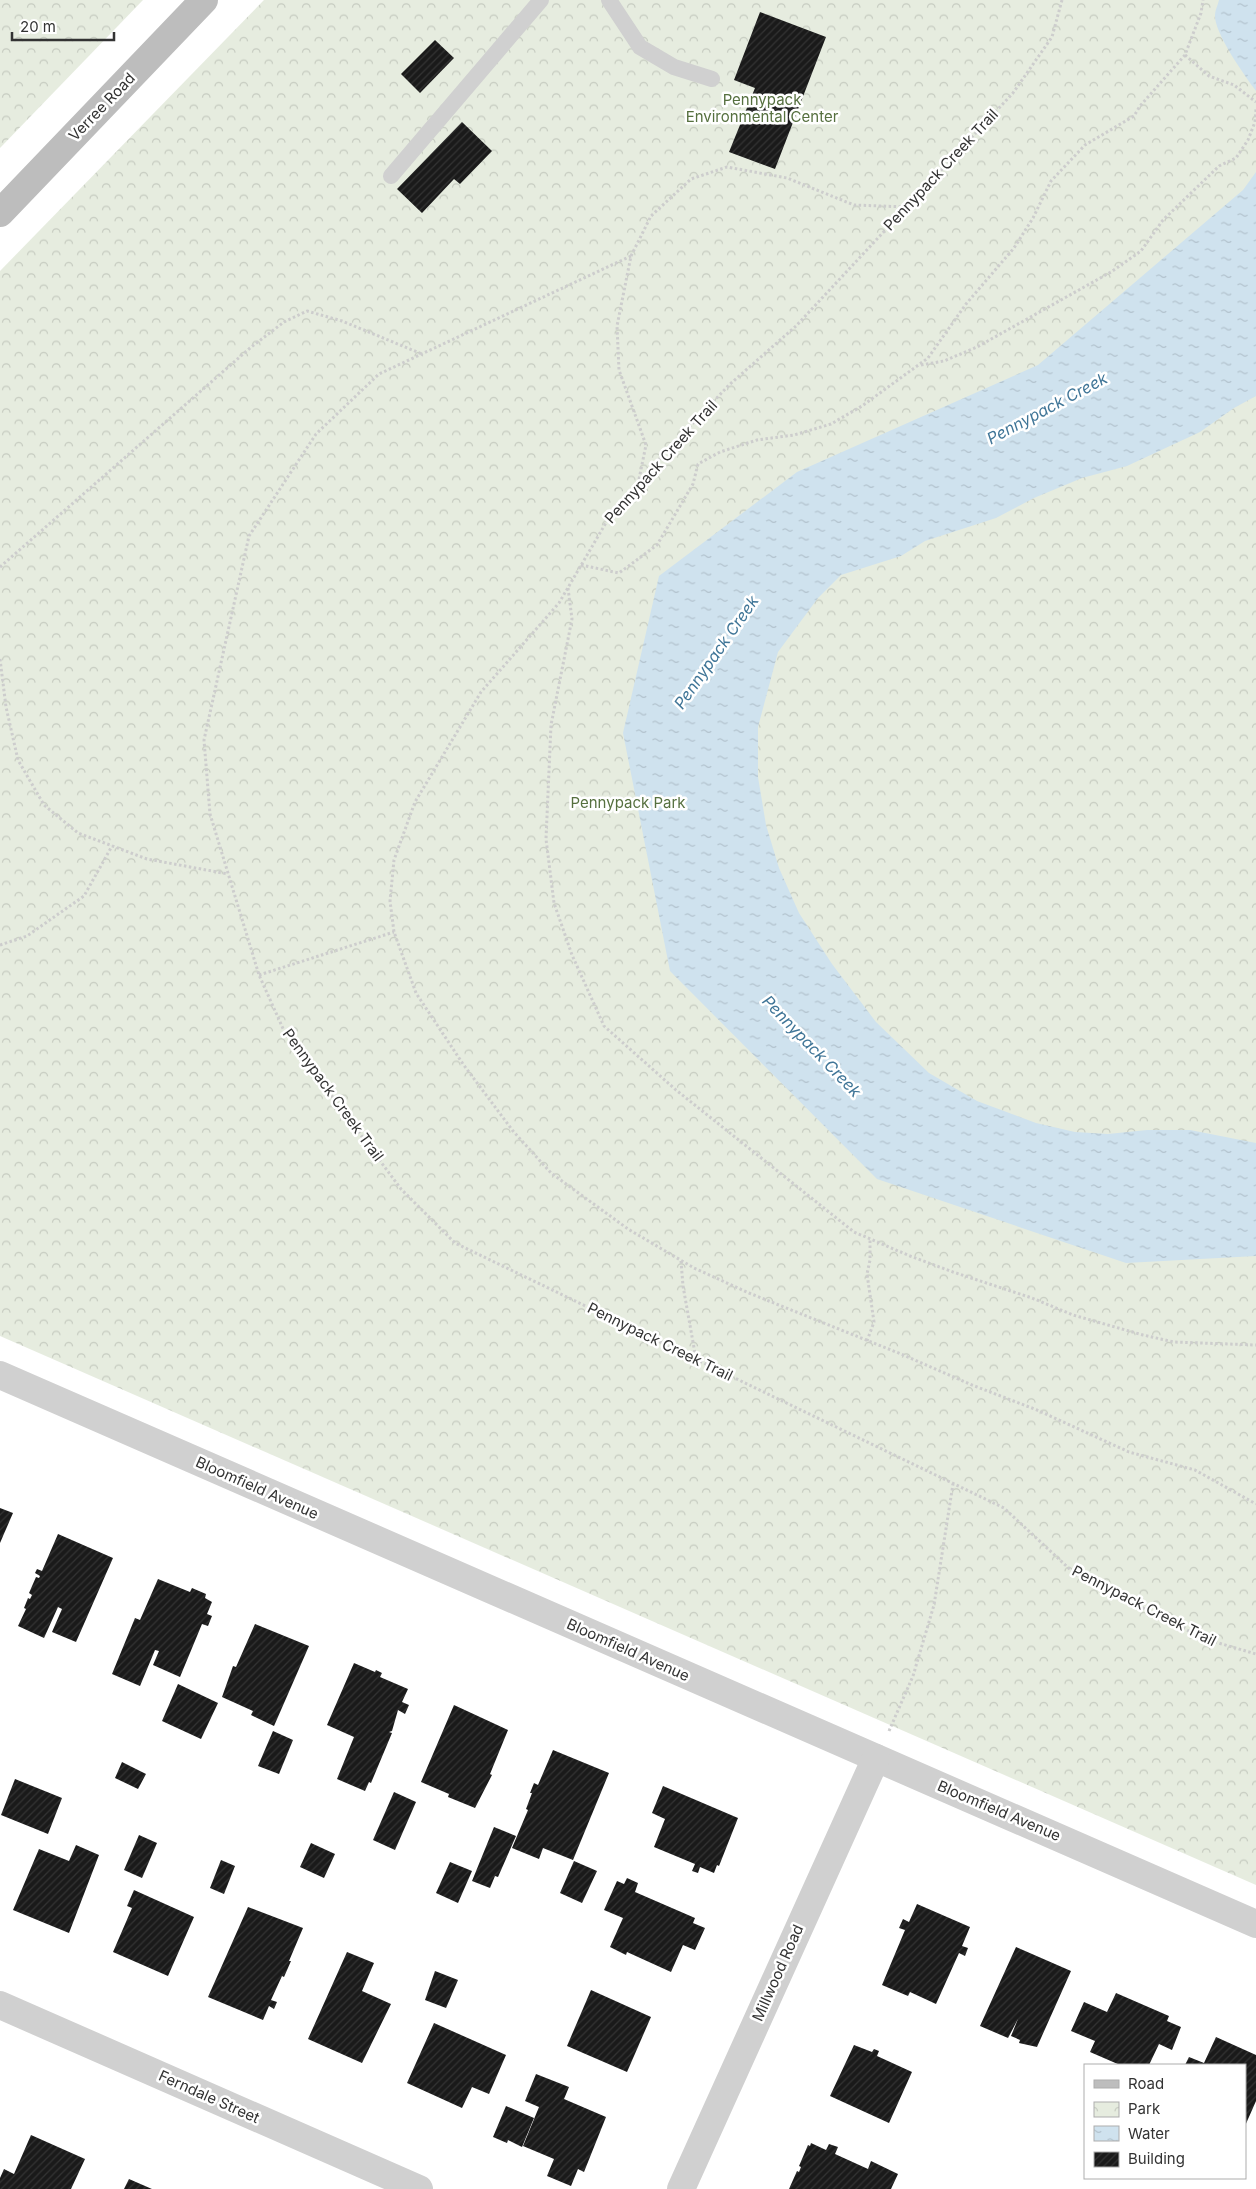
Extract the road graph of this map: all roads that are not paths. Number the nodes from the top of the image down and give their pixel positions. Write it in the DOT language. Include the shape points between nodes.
graph roads {
  1 [pos="204,0"];
  2 [pos="541,0"];
  3 [pos="609,0"];
  4 [pos="712,79"];
  5 [pos="391,176"];
  6 [pos="0,213"];
  7 [pos="0,1375"];
  8 [pos="876,1758"];
  9 [pos="1256,1924"];
  10 [pos="0,2005"];
  11 [pos="419,2189"];
  12 [pos="681,2189"];
  1 -- 6 [label="main road, Verree Road"];
  2 -- 5 [label="lane"];
  3 -- 4 [label="lane" via="640,47 674,68"];
  7 -- 8 [label="street, Bloomfield Avenue"];
  8 -- 9 [label="street, Bloomfield Avenue"];
  8 -- 12 [label="street, Millwood Road"];
  10 -- 11 [label="street, Ferndale Street"];
}
